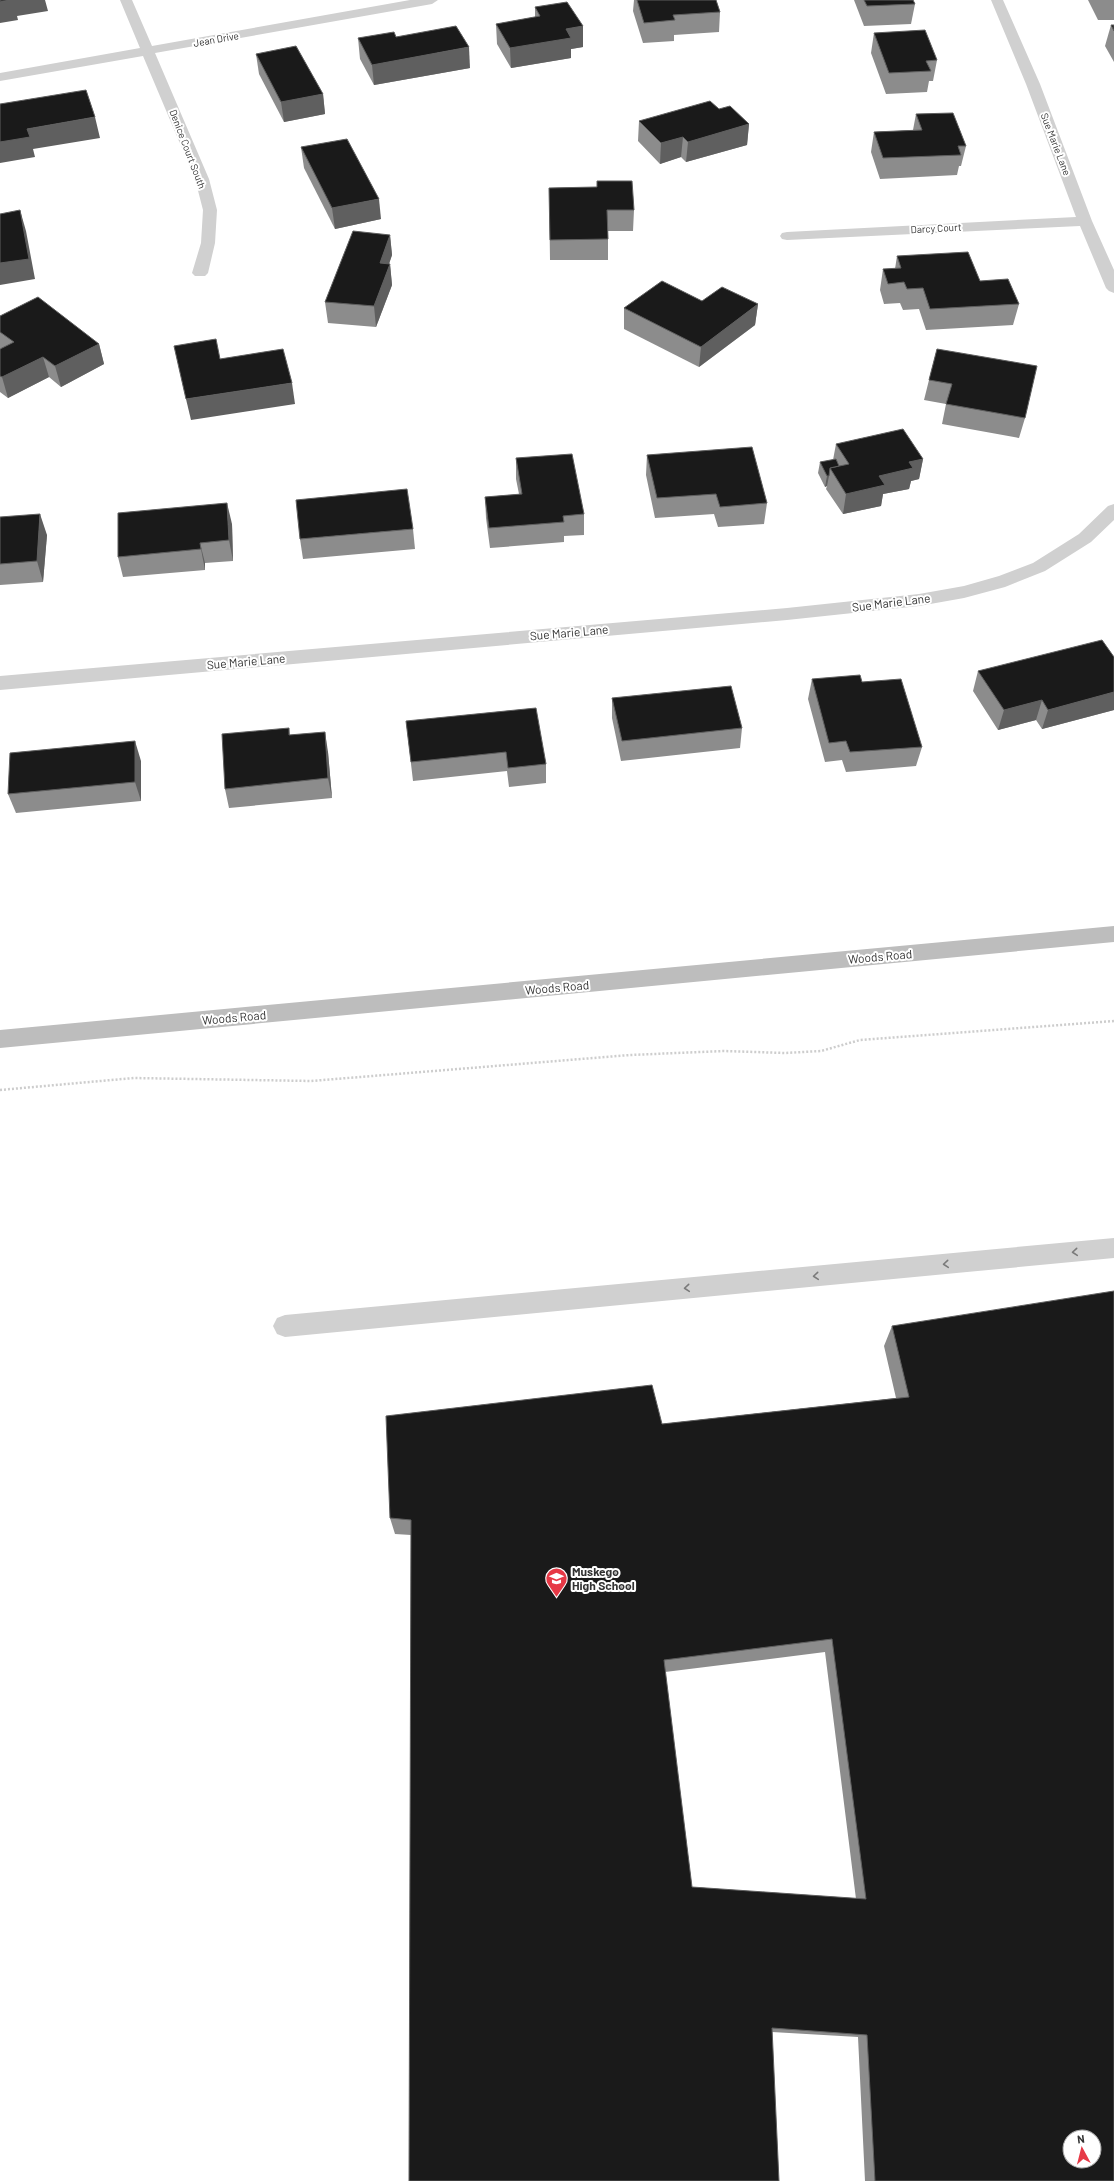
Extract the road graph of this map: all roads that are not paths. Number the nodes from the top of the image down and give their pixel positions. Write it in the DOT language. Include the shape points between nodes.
graph roads {
  1 [pos="126,0"];
  2 [pos="432,0"];
  3 [pos="997,0"];
  4 [pos="149,52"];
  5 [pos="0,77"];
  6 [pos="1085,221"];
  7 [pos="787,236"];
  8 [pos="200,273"];
  9 [pos="1114,288"];
  10 [pos="1114,510"];
  11 [pos="0,683"];
  12 [pos="1114,934"];
  13 [pos="0,1039"];
  14 [pos="1114,1248"];
  15 [pos="285,1326"];
  1 -- 4 [label="street, Denice Court South"];
  2 -- 4 [label="street, Jean Drive"];
  3 -- 6 [label="street, Sue Marie Lane" via="1033,84"];
  4 -- 5 [label="street, Jean Drive"];
  4 -- 8 [label="street, Denice Court South" via="202,179 210,210 208,243"];
  6 -- 7 [label="street, Darcy Court"];
  6 -- 9 [label="street, Sue Marie Lane"];
  10 -- 11 [label="street, Sue Marie Lane" via="1085,538 1039,567 1005,581 919,600 787,614"];
  12 -- 13 [label="street, Woods Road"];
  14 -- 15 [label="street, one-way"];
}
